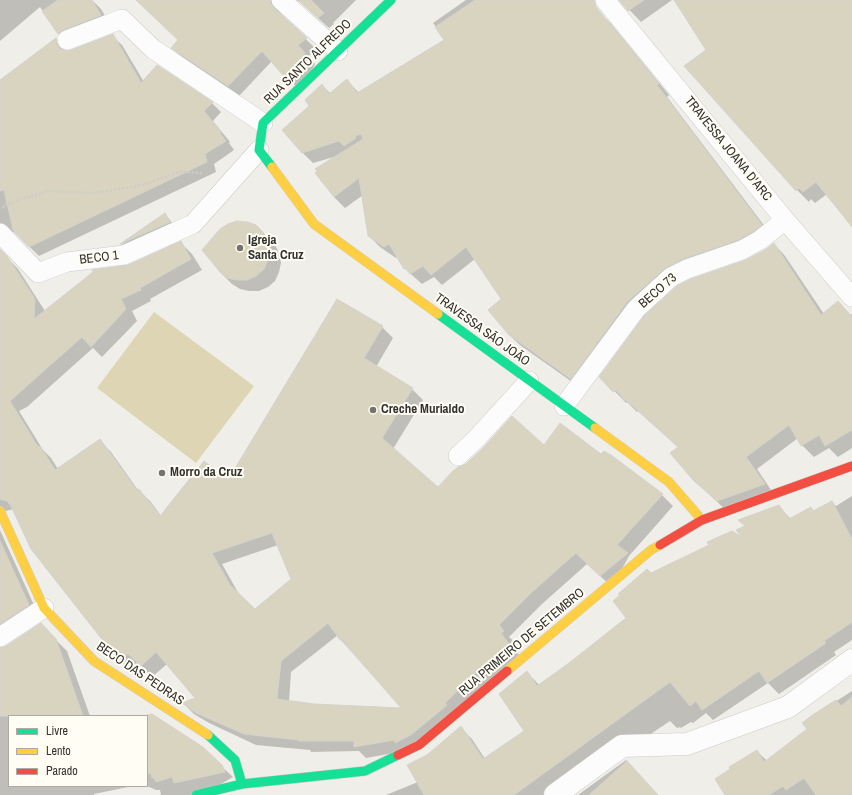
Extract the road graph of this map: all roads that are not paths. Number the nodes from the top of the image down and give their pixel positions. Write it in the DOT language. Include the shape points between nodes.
graph roads {
  1 [pos="281,0"];
  2 [pos="391,0"];
  3 [pos="605,0"];
  4 [pos="67,40"];
  5 [pos="338,51"];
  6 [pos="263,123"];
  7 [pos="260,150"];
  8 [pos="786,220"];
  9 [pos="0,233"];
  10 [pos="852,297"];
  11 [pos="529,380"];
  12 [pos="564,406"];
  13 [pos="458,456"];
  14 [pos="852,466"];
  15 [pos="0,511"];
  16 [pos="702,520"];
  17 [pos="44,608"];
  18 [pos="0,637"];
  19 [pos="852,660"];
  20 [pos="242,790"];
  21 [pos="196,795"];
  22 [pos="555,795"];
  1 -- 5 [label="lane"];
  2 -- 5 [label="street, RUA SANTO ALFREDO"];
  3 -- 8 [label="lane, TRAVESSA JOANA D'ARC"];
  4 -- 6 [label="lane" via="122,19 152,49"];
  5 -- 6 [label="street, RUA SANTO ALFREDO"];
  6 -- 7 [label="street, RUA SANTO ALFREDO"];
  7 -- 9 [label="lane, BECO 1" via="194,224 124,255 67,262 38,273"];
  7 -- 11 [label="street, TRAVESSA SÃO JOÃO" via="314,224"];
  8 -- 10 [label="lane, TRAVESSA JOANA D'ARC"];
  8 -- 12 [label="lane, BECO 73" via="742,250 671,277 636,309"];
  11 -- 12 [label="street, TRAVESSA SÃO JOÃO"];
  11 -- 13 [label="lane"];
  12 -- 16 [label="street, TRAVESSA SÃO JOÃO" via="669,482"];
  14 -- 16 [label="street, RUA PRIMEIRO DE SETEMBRO"];
  15 -- 17 [label="street, BECO DAS PEDRAS"];
  16 -- 20 [label="street, RUA PRIMEIRO DE SETEMBRO" via="651,550 419,745 364,771"];
  17 -- 18 [label="lane"];
  17 -- 20 [label="street, BECO DAS PEDRAS" via="94,661 211,737 235,760"];
  19 -- 22 [label="street" via="788,707 687,744 622,746"];
  20 -- 21 [label="street, RUA PRIMEIRO DE SETEMBRO"];
}
